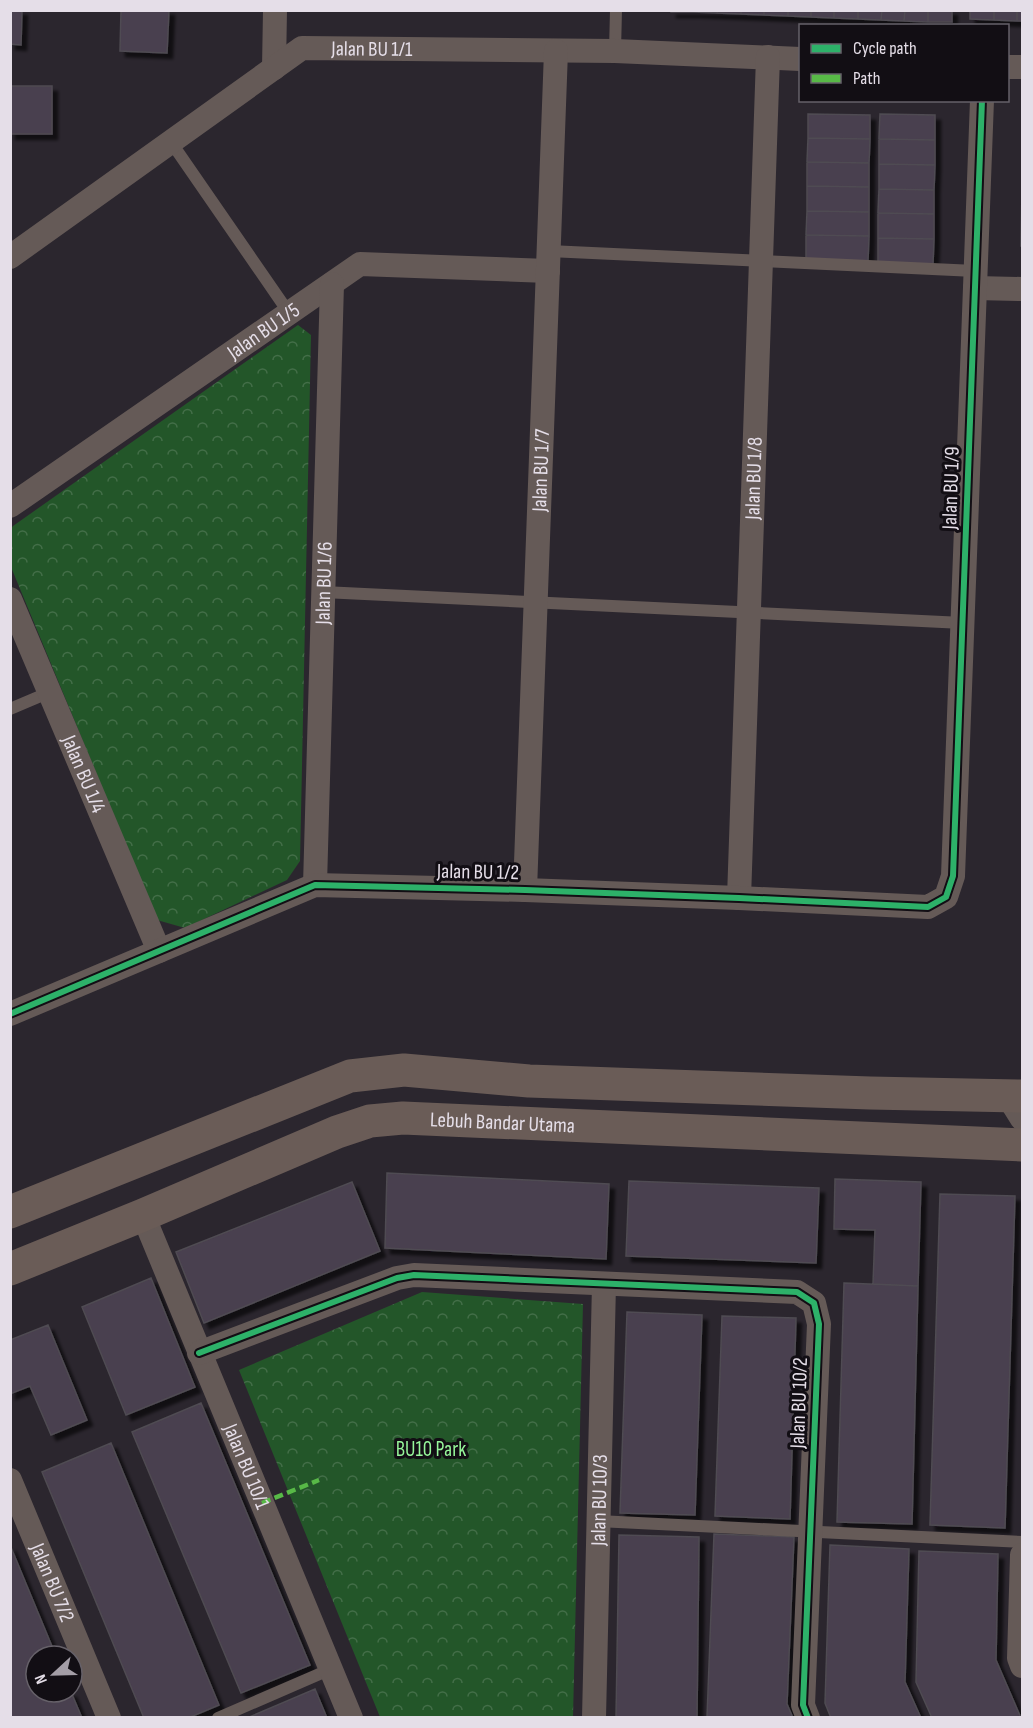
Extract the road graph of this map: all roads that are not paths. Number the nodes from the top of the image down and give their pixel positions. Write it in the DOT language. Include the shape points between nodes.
graph roads {
  1 [pos="275,10"];
  2 [pos="616,10"];
  3 [pos="556,51"];
  4 [pos="615,51"];
  5 [pos="768,57"];
  6 [pos="799,59"];
  7 [pos="274,68"];
  8 [pos="982,102"];
  9 [pos="171,142"];
  10 [pos="10,257"];
  11 [pos="548,261"];
  12 [pos="761,261"];
  13 [pos="975,279"];
  14 [pos="332,284"];
  15 [pos="1023,289"];
  16 [pos="289,313"];
  17 [pos="10,506"];
  18 [pos="323,592"];
  19 [pos="10,599"];
  20 [pos="536,603"];
  21 [pos="749,613"];
  22 [pos="963,623"];
  23 [pos="50,692"];
  24 [pos="10,709"];
  25 [pos="953,876"];
  26 [pos="315,885"];
  27 [pos="525,890"];
  28 [pos="739,898"];
  29 [pos="159,951"];
  30 [pos="10,1014"];
  31 [pos="1017,1104"];
  32 [pos="1023,1145"];
  33 [pos="10,1212"];
  34 [pos="143,1215"];
  35 [pos="10,1269"];
  36 [pos="604,1284"];
  37 [pos="199,1353"];
  38 [pos="10,1480"];
  39 [pos="598,1521"];
  40 [pos="811,1531"];
  41 [pos="1023,1542"];
  42 [pos="1023,1555"];
  43 [pos="1023,1666"];
  44 [pos="331,1670"];
  45 [pos="109,1718"];
  46 [pos="218,1718"];
  47 [pos="351,1718"];
  48 [pos="594,1718"];
  49 [pos="808,1718"];
  1 -- 7 [label="street"];
  2 -- 4 [label="lane"];
  3 -- 4 [label="street, Jalan BU 1/1"];
  3 -- 7 [label="street, Jalan BU 1/1" via="302,48"];
  3 -- 11 [label="street, Jalan BU 1/7"];
  4 -- 5 [label="street, Jalan BU 1/1"];
  5 -- 6 [label="street, Jalan BU 1/1"];
  5 -- 12 [label="street, Jalan BU 1/8"];
  7 -- 9 [label="street, Jalan BU 1/1"];
  8 -- 13 [label="street, Jalan BU 1/9"];
  9 -- 10 [label="street, Jalan BU 1/1"];
  9 -- 16 [label="lane"];
  11 -- 12 [label="lane"];
  11 -- 14 [label="street, Jalan BU 1/5" via="360,264"];
  11 -- 20 [label="street, Jalan BU 1/7"];
  12 -- 13 [label="lane"];
  12 -- 21 [label="street, Jalan BU 1/8"];
  13 -- 15 [label="street"];
  13 -- 22 [label="street, Jalan BU 1/9"];
  14 -- 16 [label="street, Jalan BU 1/5"];
  14 -- 18 [label="street, Jalan BU 1/6"];
  16 -- 17 [label="street, Jalan BU 1/5"];
  18 -- 20 [label="lane"];
  18 -- 26 [label="street, Jalan BU 1/6"];
  19 -- 23 [label="street, Jalan BU 1/4"];
  20 -- 21 [label="lane"];
  20 -- 27 [label="street, Jalan BU 1/7"];
  21 -- 22 [label="lane"];
  21 -- 28 [label="street, Jalan BU 1/8"];
  22 -- 25 [label="street, Jalan BU 1/9"];
  23 -- 24 [label="lane"];
  23 -- 29 [label="street, Jalan BU 1/4"];
  25 -- 28 [label="street, Jalan BU 1/2" via="946,897 928,907"];
  26 -- 27 [label="street, Jalan BU 1/2"];
  26 -- 29 [label="street, Jalan BU 1/2"];
  27 -- 28 [label="street, Jalan BU 1/2"];
  29 -- 30 [label="street, Jalan BU 1/2"];
  31 -- 33 [label="main road, Lebuh Bandar Utama" via="859,1093 529,1081 404,1070 350,1076"];
  32 -- 34 [label="main road, Lebuh Bandar Utama" via="403,1118 370,1121 337,1132"];
  34 -- 35 [label="main road, Lebuh Bandar Utama"];
  34 -- 37 [label="street, Jalan BU 10/1"];
  36 -- 37 [label="street, Jalan BU 10/2" via="414,1275 396,1278"];
  36 -- 39 [label="street, Jalan BU 10/3"];
  36 -- 40 [label="street, Jalan BU 10/2" via="798,1292 814,1303 819,1324"];
  37 -- 44 [label="street, Jalan BU 10/1"];
  38 -- 45 [label="street, Jalan BU 7/2"];
  39 -- 40 [label="lane"];
  39 -- 48 [label="street, Jalan BU 10/3"];
  40 -- 41 [label="lane"];
  40 -- 49 [label="street, Jalan BU 10/2" via="803,1705"];
  42 -- 43 [label="street"];
  44 -- 46 [label="lane"];
  44 -- 47 [label="street, Jalan BU 10/1"];
}
